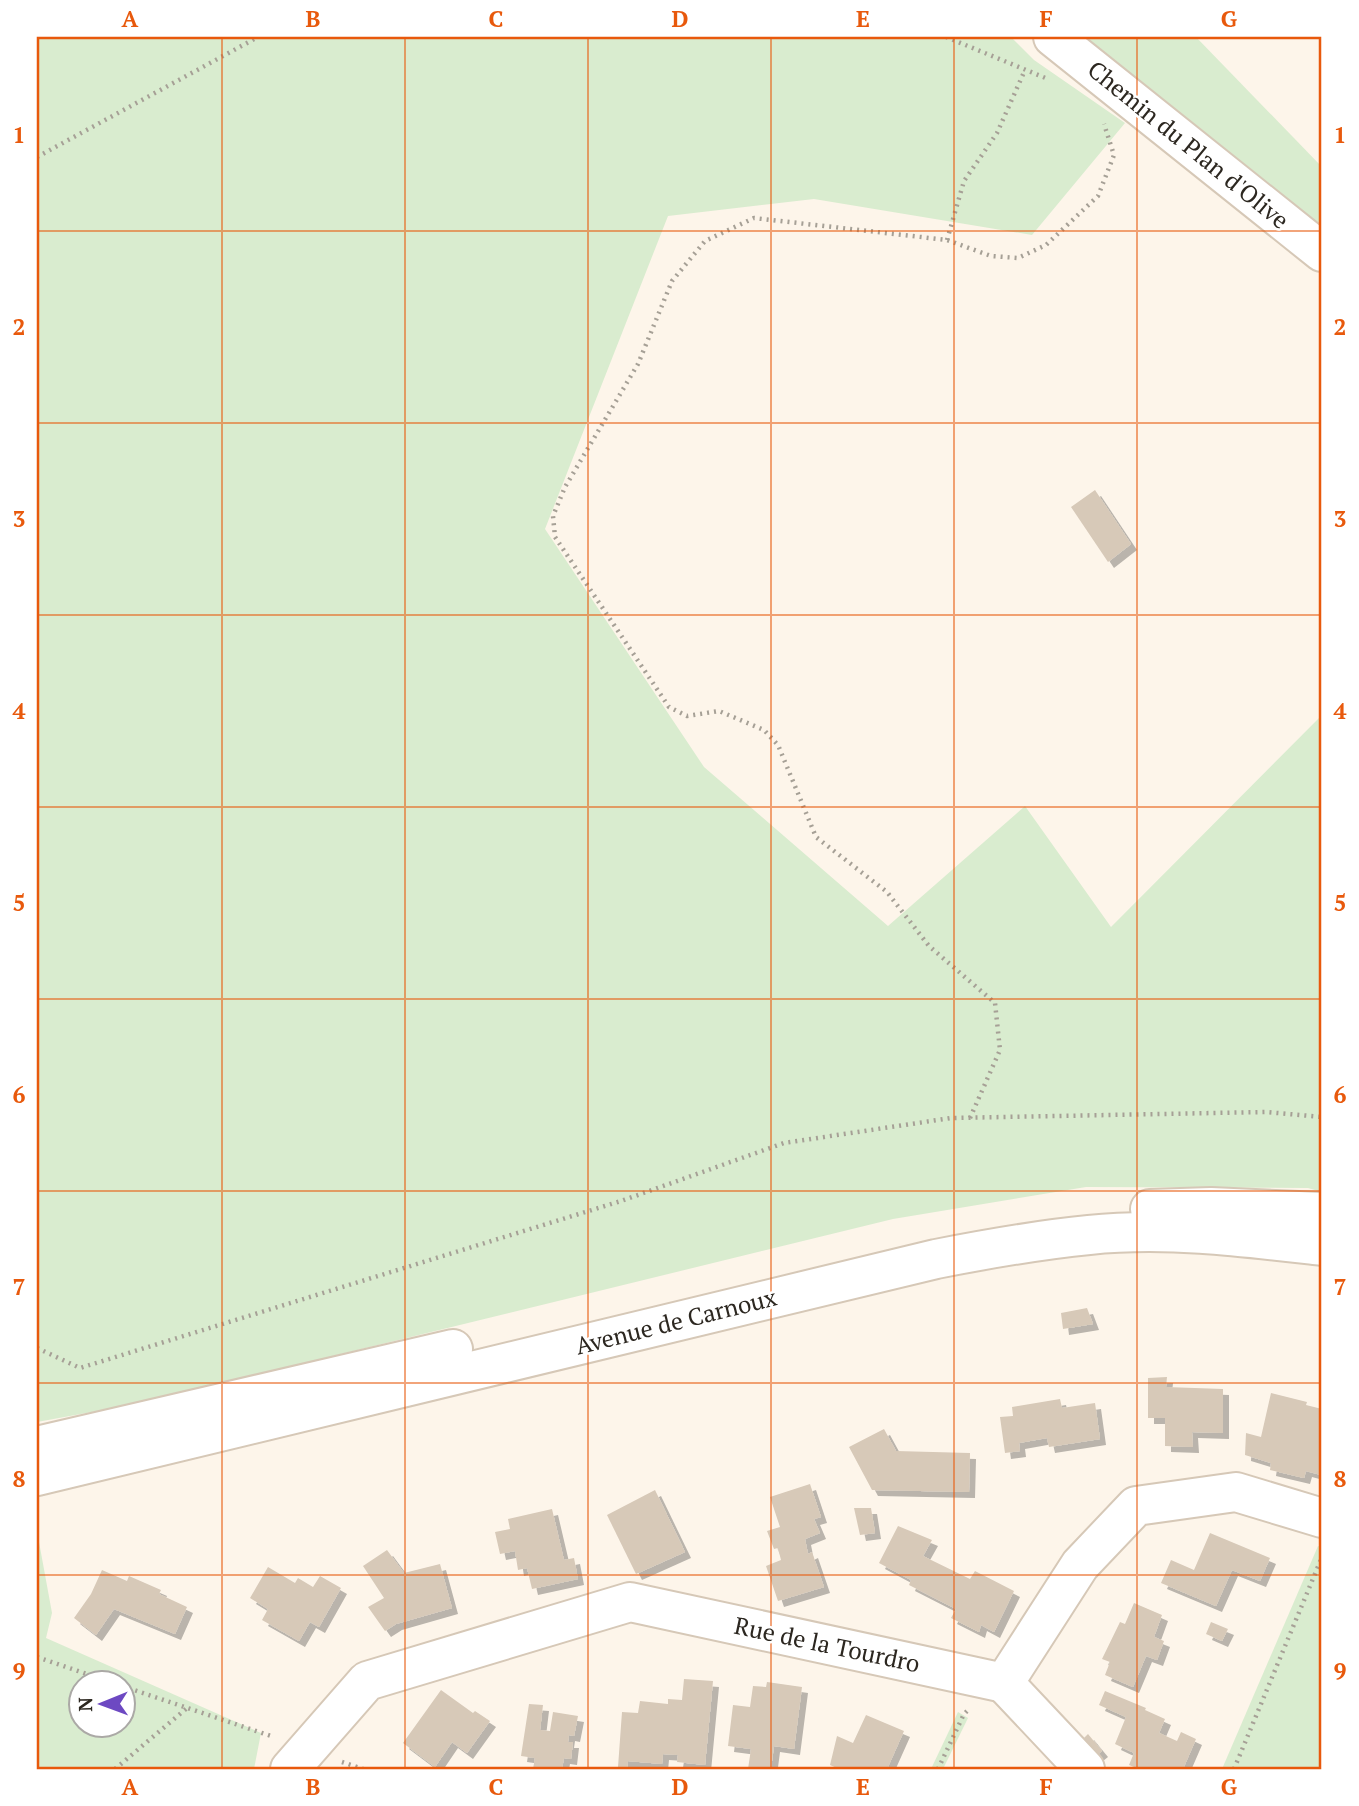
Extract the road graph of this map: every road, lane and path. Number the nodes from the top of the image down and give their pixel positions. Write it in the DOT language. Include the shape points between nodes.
graph roads {
  1 [pos="258,37"];
  2 [pos="946,37"];
  3 [pos="1060,56"];
  4 [pos="1026,70"];
  5 [pos="1097,118"];
  6 [pos="37,157"];
  7 [pos="947,240"];
  8 [pos="1322,252"];
  9 [pos="1322,1117"];
  10 [pos="970,1118"];
  11 [pos="1322,1212"];
  12 [pos="1322,1246"];
  13 [pos="37,1348"];
  14 [pos="37,1446"];
  15 [pos="37,1476"];
  16 [pos="1322,1518"];
  17 [pos="1322,1557"];
  18 [pos="37,1657"];
  19 [pos="75,1670"];
  20 [pos="1004,1683"];
  21 [pos="136,1691"];
  22 [pos="187,1708"];
  23 [pos="299,1759"];
  24 [pos="115,1769"];
  25 [pos="363,1769"];
  26 [pos="938,1769"];
  27 [pos="1085,1769"];
  28 [pos="1234,1769"];
  1 -- 6 [label="path"];
  2 -- 4 [label="path"];
  3 -- 4 [label="path"];
  3 -- 8 [label="main road, Chemin du Plan d'Olive"];
  4 -- 7 [label="path" via="997,133 964,181"];
  5 -- 7 [label="path" via="1106,125 1114,155 1098,196 1046,245 1018,258 991,256"];
  7 -- 10 [label="path" via="754,218 705,241 672,281 638,364 565,487 553,516 555,537 668,707 687,716 719,711 764,730 778,745 817,837 887,892 929,946 995,1003 1000,1051"];
  9 -- 10 [label="path" via="1266,1112"];
  10 -- 13 [label="path" via="784,1143 621,1201 80,1368"];
  11 -- 14 [label="main road, Avenue de Carnoux" via="1197,1207 1023,1220"];
  12 -- 15 [label="main road, Avenue de Carnoux" via="1162,1232 1091,1234 1016,1244 936,1259"];
  16 -- 20 [label="main road" via="1236,1492 1136,1506 1080,1565"];
  17 -- 28 [label="path"];
  18 -- 19 [label="path"];
  20 -- 23 [label="main road, Rue de la Tourdro" via="630,1602 367,1681"];
  20 -- 26 [label="path" via="964,1714"];
  20 -- 27 [label="main road"];
  21 -- 22 [label="path"];
  22 -- 23 [label="path"];
  22 -- 24 [label="path"];
  23 -- 25 [label="path"];
}
